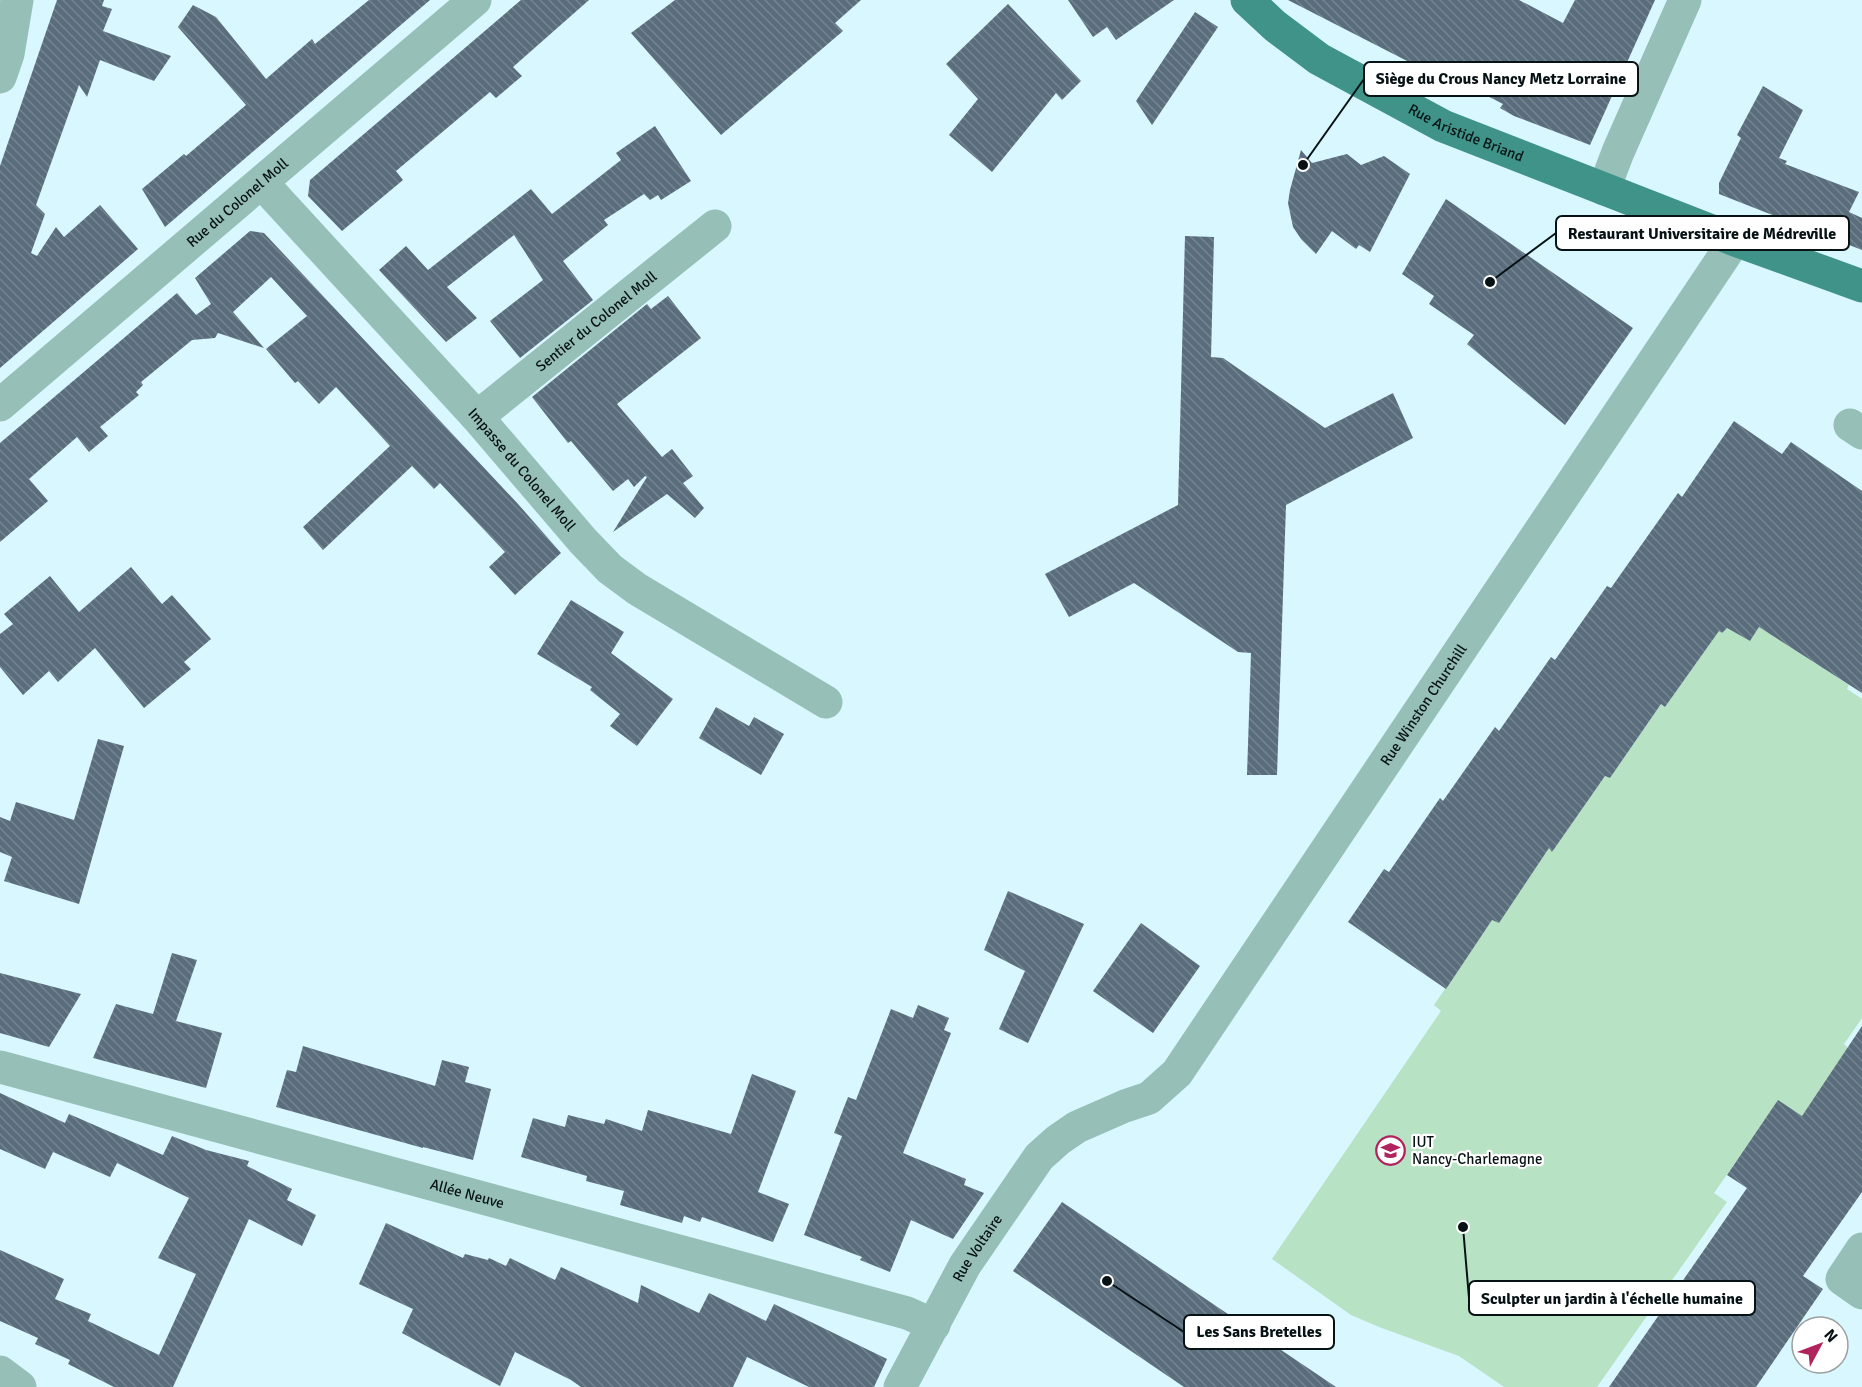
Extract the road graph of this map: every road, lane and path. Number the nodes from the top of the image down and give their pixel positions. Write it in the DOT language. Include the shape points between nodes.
graph roads {
  1 [pos="475,0"];
  2 [pos="1247,0"];
  3 [pos="1686,0"];
  4 [pos="11,10"];
  5 [pos="0,77"];
  6 [pos="262,183"];
  7 [pos="1604,189"];
  8 [pos="715,226"];
  9 [pos="1735,240"];
  10 [pos="1862,286"];
  11 [pos="0,405"];
  12 [pos="477,417"];
  13 [pos="826,702"];
  14 [pos="0,1067"];
  15 [pos="1077,1127"];
  16 [pos="1862,1249"];
  17 [pos="1862,1293"];
  18 [pos="934,1324"];
  19 [pos="0,1372"];
  20 [pos="20,1387"];
  21 [pos="900,1387"];
  1 -- 6 [label="street, Rue du Colonel Moll"];
  2 -- 7 [label="main road, Rue Aristide Briand" via="1319,59 1443,126"];
  3 -- 7 [label="street"];
  4 -- 5 [label="street" via="8,54"];
  6 -- 11 [label="street, Rue du Colonel Moll"];
  6 -- 12 [label="street, Impasse du Colonel Moll"];
  7 -- 9 [label="main road, Rue Aristide Briand"];
  8 -- 12 [label="street, Sentier du Colonel Moll"];
  9 -- 10 [label="main road, Rue Aristide Briand"];
  9 -- 15 [label="street, Rue Winston Churchill" via="1177,1073 1149,1098"];
  12 -- 13 [label="street, Impasse du Colonel Moll" via="610,569"];
  14 -- 18 [label="street, Allée Neuve" via="896,1310"];
  15 -- 18 [label="street, Rue Voltaire" via="1029,1168 965,1265"];
  16 -- 17 [label="street" via="1842,1279"];
  18 -- 21 [label="street, Rue Voltaire"];
  19 -- 20 [label="street"];
}
